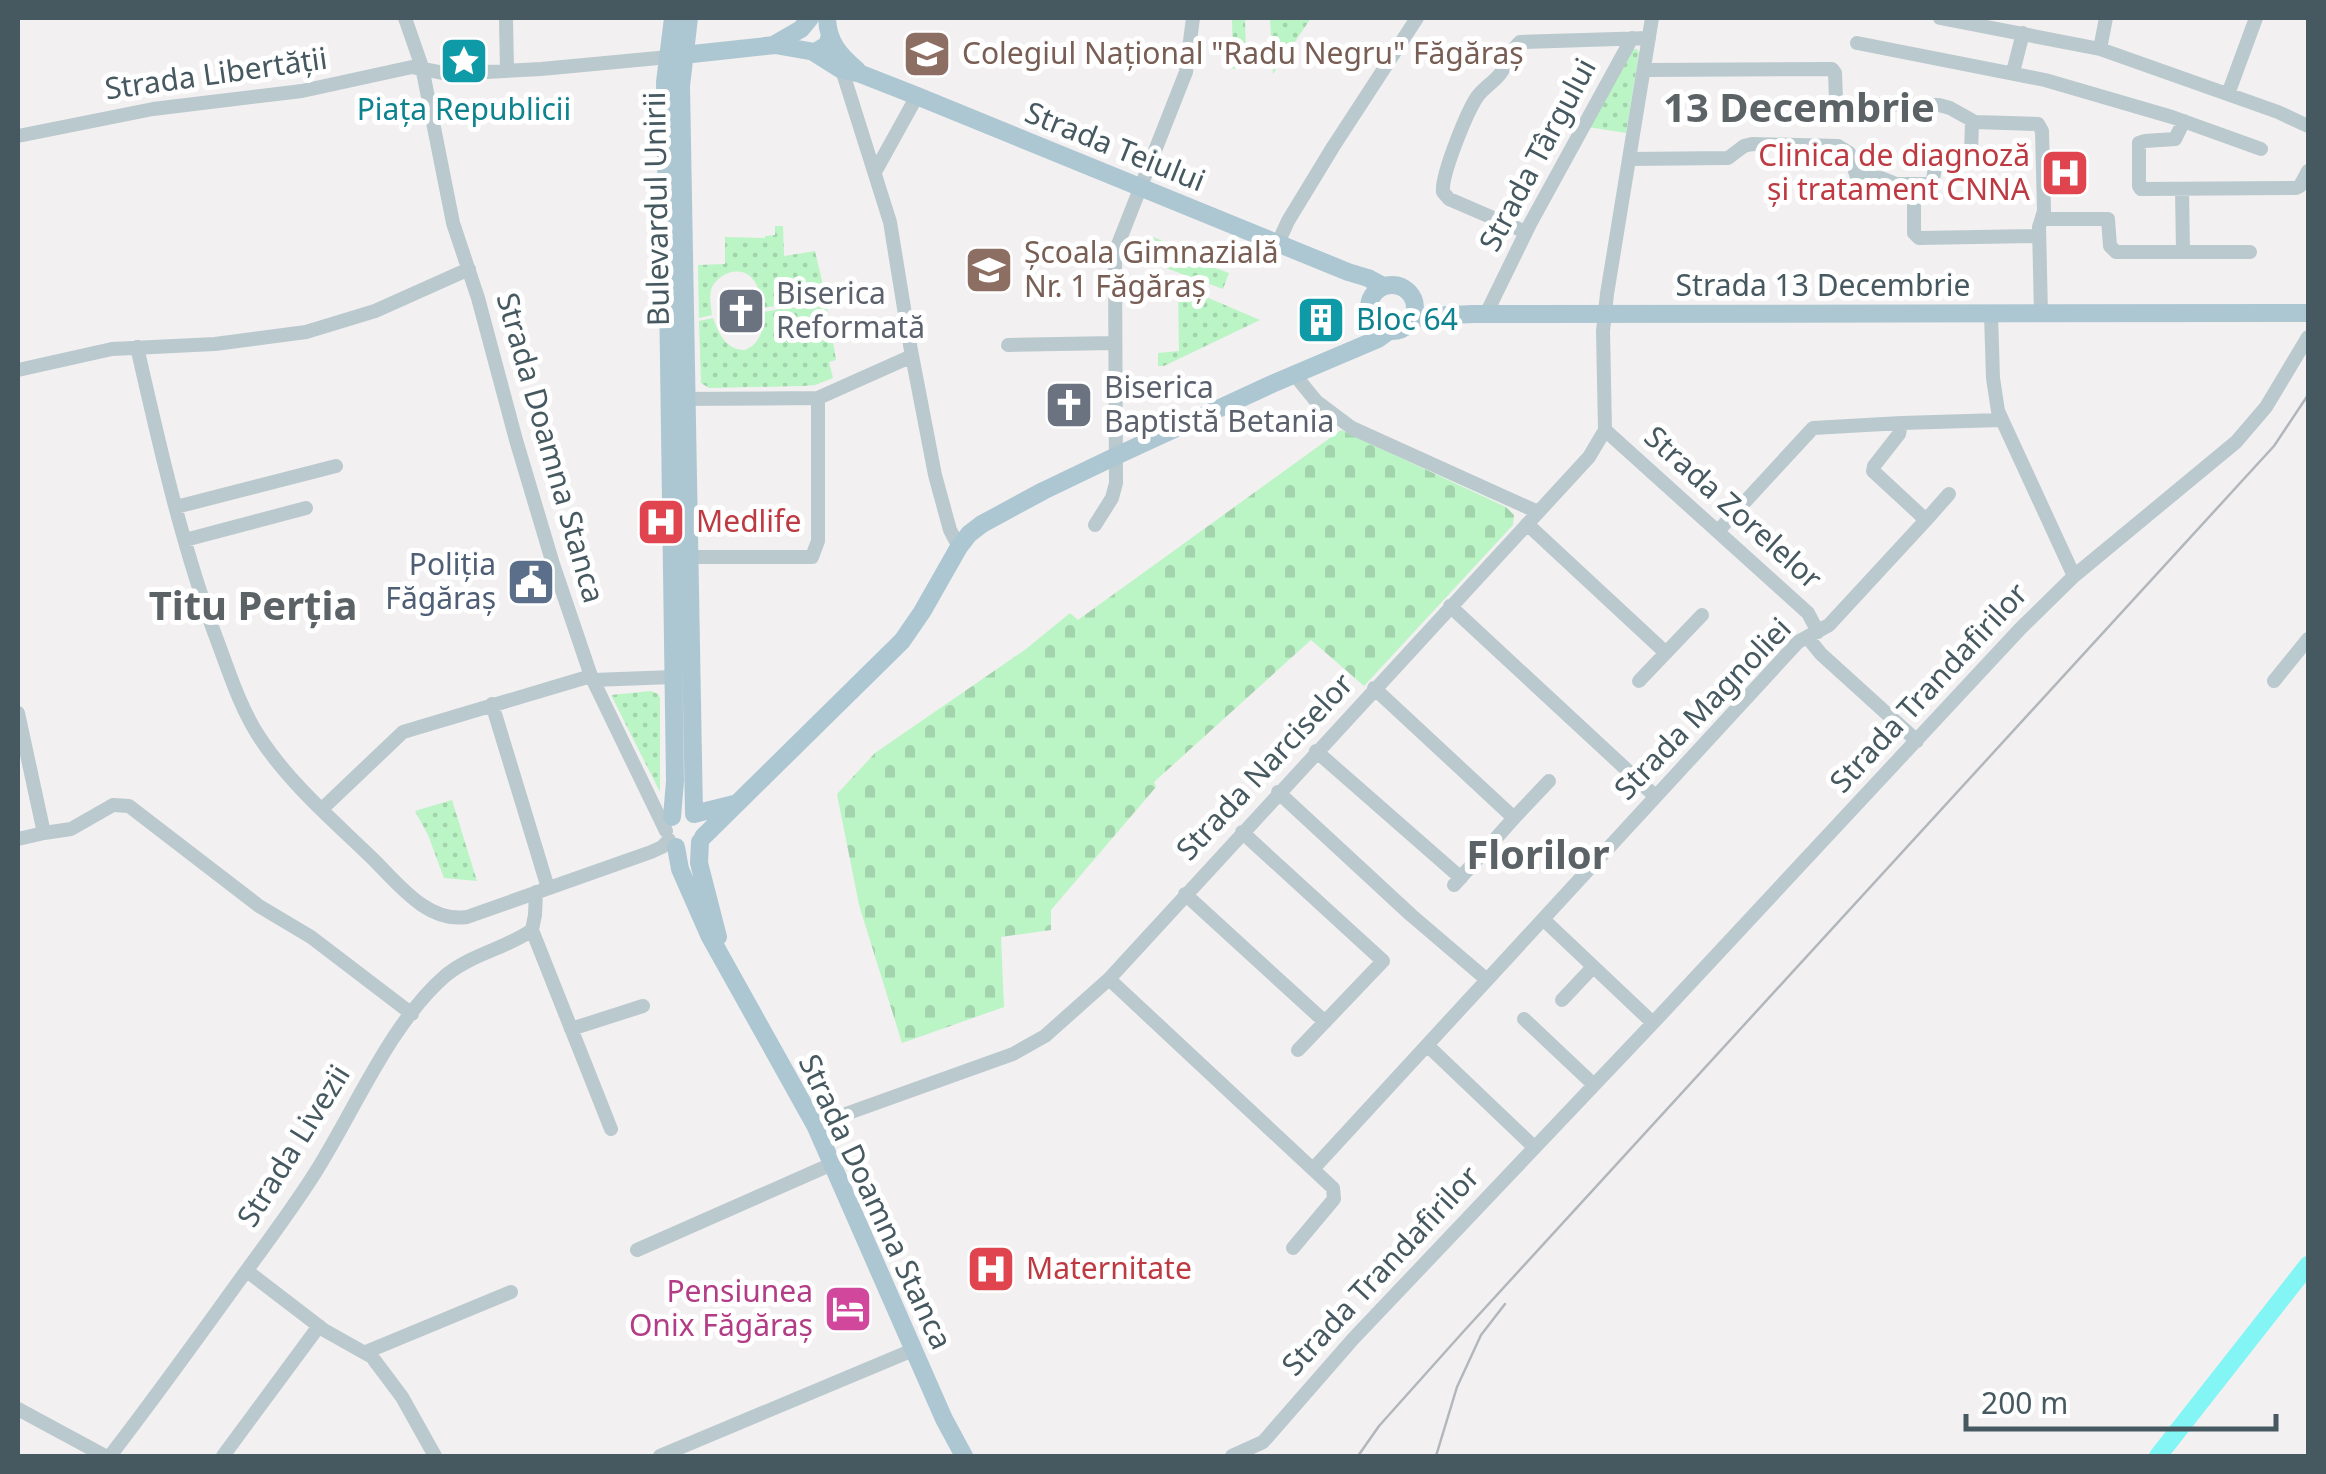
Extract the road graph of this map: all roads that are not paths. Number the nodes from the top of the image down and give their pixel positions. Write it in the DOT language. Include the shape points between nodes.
graph roads {
  1 [pos="405,18"];
  2 [pos="506,18"];
  3 [pos="673,18"];
  4 [pos="689,18"];
  5 [pos="1193,18"];
  6 [pos="1416,18"];
  7 [pos="1652,18"];
  8 [pos="1940,18"];
  9 [pos="2106,18"];
  10 [pos="2256,18"];
  11 [pos="806,23"];
  12 [pos="828,27"];
  13 [pos="2022,33"];
  14 [pos="1632,38"];
  15 [pos="1649,38"];
  16 [pos="1857,43"];
  17 [pos="775,44"];
  18 [pos="2100,49"];
  19 [pos="810,51"];
  20 [pos="677,56"];
  21 [pos="422,67"];
  22 [pos="1644,70"];
  23 [pos="508,71"];
  24 [pos="852,72"];
  25 [pos="2013,72"];
  26 [pos="2228,94"];
  27 [pos="917,96"];
  28 [pos="1972,121"];
  29 [pos="2184,121"];
  30 [pos="2308,126"];
  31 [pos="18,136"];
  32 [pos="2261,148"];
  33 [pos="1630,159"];
  34 [pos="2308,171"];
  35 [pos="876,172"];
  36 [pos="1140,187"];
  37 [pos="2182,189"];
  38 [pos="1914,204"];
  39 [pos="2042,218"];
  40 [pos="1526,232"];
  41 [pos="2039,236"];
  42 [pos="1278,243"];
  43 [pos="2182,252"];
  44 [pos="2250,252"];
  45 [pos="469,269"];
  46 [pos="1376,293"];
  47 [pos="1412,297"];
  48 [pos="2308,313"];
  49 [pos="1445,314"];
  50 [pos="1486,314"];
  51 [pos="1605,314"];
  52 [pos="1991,314"];
  53 [pos="2041,314"];
  54 [pos="1412,319"];
  55 [pos="1382,327"];
  56 [pos="2308,338"];
  57 [pos="1114,343"];
  58 [pos="1008,345"];
  59 [pos="137,347"];
  60 [pos="911,350"];
  61 [pos="18,370"];
  62 [pos="1294,374"];
  63 [pos="818,398"];
  64 [pos="678,399"];
  65 [pos="2002,420"];
  66 [pos="1901,423"];
  67 [pos="1606,430"];
  68 [pos="1116,456"];
  69 [pos="336,466"];
  70 [pos="679,470"];
  71 [pos="1949,494"];
  72 [pos="176,507"];
  73 [pos="306,508"];
  74 [pos="1532,518"];
  75 [pos="1926,520"];
  76 [pos="1095,525"];
  77 [pos="1718,530"];
  78 [pos="185,540"];
  79 [pos="959,547"];
  80 [pos="689,557"];
  81 [pos="2074,576"];
  82 [pos="1450,606"];
  83 [pos="1702,615"];
  84 [pos="1814,634"];
  85 [pos="2308,639"];
  86 [pos="1666,653"];
  87 [pos="673,677"];
  88 [pos="592,678"];
  89 [pos="1639,681"];
  90 [pos="2274,681"];
  91 [pos="1374,688"];
  92 [pos="492,704"];
  93 [pos="18,713"];
  94 [pos="1917,741"];
  95 [pos="1316,751"];
  96 [pos="694,781"];
  97 [pos="1549,781"];
  98 [pos="1278,792"];
  99 [pos="1655,796"];
  100 [pos="739,802"];
  101 [pos="322,809"];
  102 [pos="694,814"];
  103 [pos="1514,818"];
  104 [pos="1242,832"];
  105 [pos="44,833"];
  106 [pos="671,834"];
  107 [pos="18,839"];
  108 [pos="701,839"];
  109 [pos="542,890"];
  110 [pos="1185,894"];
  111 [pos="1543,920"];
  112 [pos="532,930"];
  113 [pos="722,957"];
  114 [pos="1593,967"];
  115 [pos="1108,979"];
  116 [pos="1486,979"];
  117 [pos="1562,1000"];
  118 [pos="642,1006"];
  119 [pos="412,1014"];
  120 [pos="1524,1019"];
  121 [pos="1325,1022"];
  122 [pos="1652,1023"];
  123 [pos="570,1029"];
  124 [pos="1427,1045"];
  125 [pos="1298,1050"];
  126 [pos="1594,1084"];
  127 [pos="815,1125"];
  128 [pos="611,1128"];
  129 [pos="1534,1147"];
  130 [pos="832,1164"];
  131 [pos="1312,1169"];
  132 [pos="1293,1248"];
  133 [pos="637,1250"];
  134 [pos="247,1271"];
  135 [pos="511,1292"];
  136 [pos="319,1326"];
  137 [pos="913,1350"];
  138 [pos="366,1352"];
  139 [pos="18,1409"];
  140 [pos="944,1420"];
  141 [pos="1266,1449"];
  142 [pos="111,1456"];
  143 [pos="223,1456"];
  144 [pos="435,1456"];
  145 [pos="660,1456"];
  146 [pos="954,1456"];
  147 [pos="964,1456"];
  148 [pos="1232,1456"];
  1 -- 21 [label="street"];
  2 -- 23 [label="street"];
  3 -- 20 [label="main road, Bulevardul Unirii"];
  4 -- 20 [label="main road, Bulevardul Unirii"];
  5 -- 36 [label="street" via="1186,72"];
  6 -- 42 [label="street"];
  7 -- 15 [label="street"];
  8 -- 13 [label="street"];
  9 -- 18 [label="street"];
  10 -- 26 [label="street"];
  11 -- 12 [label="main road"];
  11 -- 17 [label="main road"];
  11 -- 19 [label="main road" via="799,38"];
  12 -- 19 [label="main road" via="824,49"];
  12 -- 24 [label="main road"];
  13 -- 18 [label="street"];
  13 -- 25 [label="street"];
  14 -- 15 [label="street, Strada Târgului"];
  14 -- 40 [label="street, Strada Târgului"];
  14 -- 40 [label="street" via="1520,42 1472,105 1443,192"];
  15 -- 22 [label="street"];
  16 -- 25 [label="street"];
  17 -- 19 [label="main road"];
  17 -- 20 [label="main road"];
  18 -- 26 [label="street"];
  19 -- 24 [label="main road, Strada Teiului"];
  20 -- 23 [label="street"];
  20 -- 64 [label="main road, Bulevardul Unirii" via="665,82 665,124"];
  21 -- 23 [label="street" via="450,74"];
  21 -- 31 [label="street, Strada Libertății"];
  21 -- 45 [label="street, Strada Doamna Stanca" via="447,203"];
  22 -- 28 [label="street" via="1833,69 1840,104 1942,106"];
  22 -- 33 [label="street"];
  24 -- 27 [label="main road, Strada Teiului"];
  24 -- 35 [label="street"];
  25 -- 29 [label="street"];
  26 -- 30 [label="street"];
  27 -- 35 [label="street"];
  27 -- 36 [label="main road, Strada Teiului"];
  28 -- 33 [label="street" via="1971,155 1936,159 1930,184 1857,177 1848,154 1836,145 1748,144 1728,158"];
  28 -- 39 [label="street" via="2040,125"];
  29 -- 32 [label="street"];
  29 -- 37 [label="street" via="2175,139 2138,146 2140,189"];
  33 -- 51 [label="street"];
  34 -- 37 [label="street" via="2296,188"];
  35 -- 60 [label="street"];
  36 -- 42 [label="main road, Strada Teiului"];
  36 -- 57 [label="street" via="1115,252"];
  37 -- 43 [label="street"];
  38 -- 41 [label="street, Strada 13 Decembrie" via="1919,238"];
  39 -- 41 [label="street"];
  39 -- 43 [label="street" via="2108,220 2114,251"];
  40 -- 50 [label="street, Strada Târgului"];
  41 -- 53 [label="street"];
  42 -- 46 [label="main road, Strada Teiului" via="1348,272"];
  43 -- 44 [label="street"];
  45 -- 59 [label="street" via="375,311 306,332"];
  45 -- 88 [label="street, Strada Doamna Stanca"];
  46 -- 47 [label="main road" via="1394,284"];
  46 -- 55 [label="main road" via="1369,312"];
  47 -- 49 [label="main road, Strada 13 Decembrie"];
  47 -- 54 [label="main road"];
  48 -- 53 [label="main road, Strada 13 Decembrie"];
  49 -- 50 [label="main road, Strada 13 Decembrie"];
  49 -- 54 [label="main road, Strada 13 Decembrie"];
  50 -- 51 [label="main road, Strada 13 Decembrie"];
  51 -- 52 [label="main road, Strada 13 Decembrie"];
  51 -- 67 [label="street"];
  52 -- 53 [label="main road, Strada 13 Decembrie"];
  52 -- 65 [label="street" via="1994,398"];
  54 -- 55 [label="main road" via="1402,328"];
  55 -- 62 [label="main road" via="1351,350"];
  56 -- 81 [label="street, Strada Trandafirilor" via="2236,442"];
  57 -- 58 [label="street"];
  57 -- 68 [label="street"];
  59 -- 61 [label="street"];
  59 -- 72 [label="street"];
  60 -- 63 [label="street"];
  60 -- 79 [label="street" via="940,495"];
  62 -- 68 [label="main road"];
  62 -- 74 [label="street" via="1352,428"];
  63 -- 64 [label="street"];
  63 -- 80 [label="street" via="818,541 812,557"];
  64 -- 70 [label="main road, Bulevardul Unirii"];
  65 -- 66 [label="street"];
  65 -- 81 [label="street"];
  66 -- 75 [label="street" via="1873,470"];
  66 -- 77 [label="street" via="1810,431"];
  67 -- 74 [label="street, Strada Narciselor"];
  67 -- 77 [label="street, Strada Zorelelor"];
  68 -- 76 [label="street" via="1115,490"];
  68 -- 79 [label="main road" via="990,520"];
  69 -- 72 [label="street"];
  70 -- 80 [label="main road, Bulevardul Unirii"];
  70 -- 87 [label="main road, Bulevardul Unirii"];
  71 -- 75 [label="street, Strada Magnoliei"];
  72 -- 78 [label="street"];
  73 -- 78 [label="street"];
  74 -- 82 [label="street, Strada Narciselor"];
  74 -- 86 [label="street"];
  75 -- 84 [label="street, Strada Magnoliei" via="1829,626"];
  77 -- 84 [label="street, Strada Zorelelor" via="1810,615"];
  78 -- 101 [label="street" via="251,723"];
  79 -- 100 [label="main road" via="900,643"];
  80 -- 96 [label="main road, Bulevardul Unirii"];
  81 -- 94 [label="street, Strada Trandafirilor"];
  82 -- 91 [label="street, Strada Narciselor"];
  82 -- 99 [label="street"];
  83 -- 86 [label="street"];
  84 -- 94 [label="street, Strada Zorelelor" via="1821,654"];
  84 -- 99 [label="street, Strada Magnoliei" via="1798,642"];
  85 -- 90 [label="street"];
  86 -- 89 [label="street"];
  87 -- 88 [label="street"];
  87 -- 106 [label="main road, Bulevardul Unirii"];
  88 -- 92 [label="street"];
  88 -- 106 [label="street, Strada Doamna Stanca"];
  91 -- 95 [label="street, Strada Narciselor"];
  91 -- 103 [label="street"];
  92 -- 101 [label="street" via="402,732"];
  92 -- 109 [label="street"];
  93 -- 105 [label="street"];
  94 -- 122 [label="street, Strada Trandafirilor"];
  95 -- 98 [label="street, Strada Narciselor"];
  95 -- 103 [label="street" via="1457,881"];
  96 -- 100 [label="main road" via="712,798"];
  96 -- 102 [label="main road, Bulevardul Unirii"];
  97 -- 103 [label="street"];
  98 -- 104 [label="street, Strada Narciselor"];
  98 -- 116 [label="street"];
  99 -- 111 [label="street, Strada Magnoliei"];
  100 -- 102 [label="main road"];
  100 -- 108 [label="main road"];
  101 -- 109 [label="street" via="406,892 439,915 467,917"];
  102 -- 106 [label="main road" via="683,812"];
  102 -- 108 [label="main road" via="702,824"];
  104 -- 110 [label="street, Strada Narciselor"];
  104 -- 121 [label="street" via="1383,961"];
  105 -- 107 [label="street"];
  105 -- 119 [label="street" via="72,829 113,804 129,806"];
  106 -- 108 [label="main road" via="689,849"];
  106 -- 109 [label="street" via="657,850"];
  106 -- 113 [label="main road, Strada Doamna Stanca" via="692,900"];
  108 -- 113 [label="main road, Strada Doamna Stanca" via="700,862"];
  109 -- 112 [label="street"];
  110 -- 115 [label="street, Strada Narciselor"];
  110 -- 121 [label="street"];
  111 -- 114 [label="street"];
  111 -- 116 [label="street, Strada Magnoliei"];
  112 -- 119 [label="street, Strada Livezii" via="464,962"];
  112 -- 123 [label="street"];
  113 -- 127 [label="main road, Strada Doamna Stanca"];
  114 -- 117 [label="street"];
  114 -- 122 [label="street"];
  115 -- 127 [label="street, Strada Narciselor" via="1045,1036 1013,1054"];
  115 -- 131 [label="street"];
  116 -- 124 [label="street, Strada Magnoliei"];
  118 -- 123 [label="street"];
  119 -- 134 [label="street, Strada Livezii"];
  120 -- 126 [label="street"];
  121 -- 125 [label="street"];
  122 -- 126 [label="street, Strada Trandafirilor"];
  123 -- 128 [label="street"];
  124 -- 129 [label="street"];
  124 -- 131 [label="street, Strada Magnoliei"];
  126 -- 129 [label="street, Strada Trandafirilor"];
  127 -- 130 [label="main road, Strada Doamna Stanca"];
  129 -- 141 [label="street, Strada Trandafirilor" via="1353,1339"];
  130 -- 133 [label="street"];
  130 -- 137 [label="main road, Strada Doamna Stanca"];
  131 -- 132 [label="street" via="1333,1188 1334,1200"];
  134 -- 136 [label="street"];
  134 -- 142 [label="street, Strada Livezii"];
  135 -- 138 [label="street"];
  136 -- 138 [label="street"];
  136 -- 143 [label="street"];
  137 -- 140 [label="main road, Strada Doamna Stanca"];
  137 -- 145 [label="street"];
  138 -- 144 [label="street" via="394,1384"];
  139 -- 142 [label="street"];
  140 -- 146 [label="main road, Strada Doamna Stanca"];
  140 -- 147 [label="main road, Strada Doamna Stanca"];
  141 -- 148 [label="street"];
}
